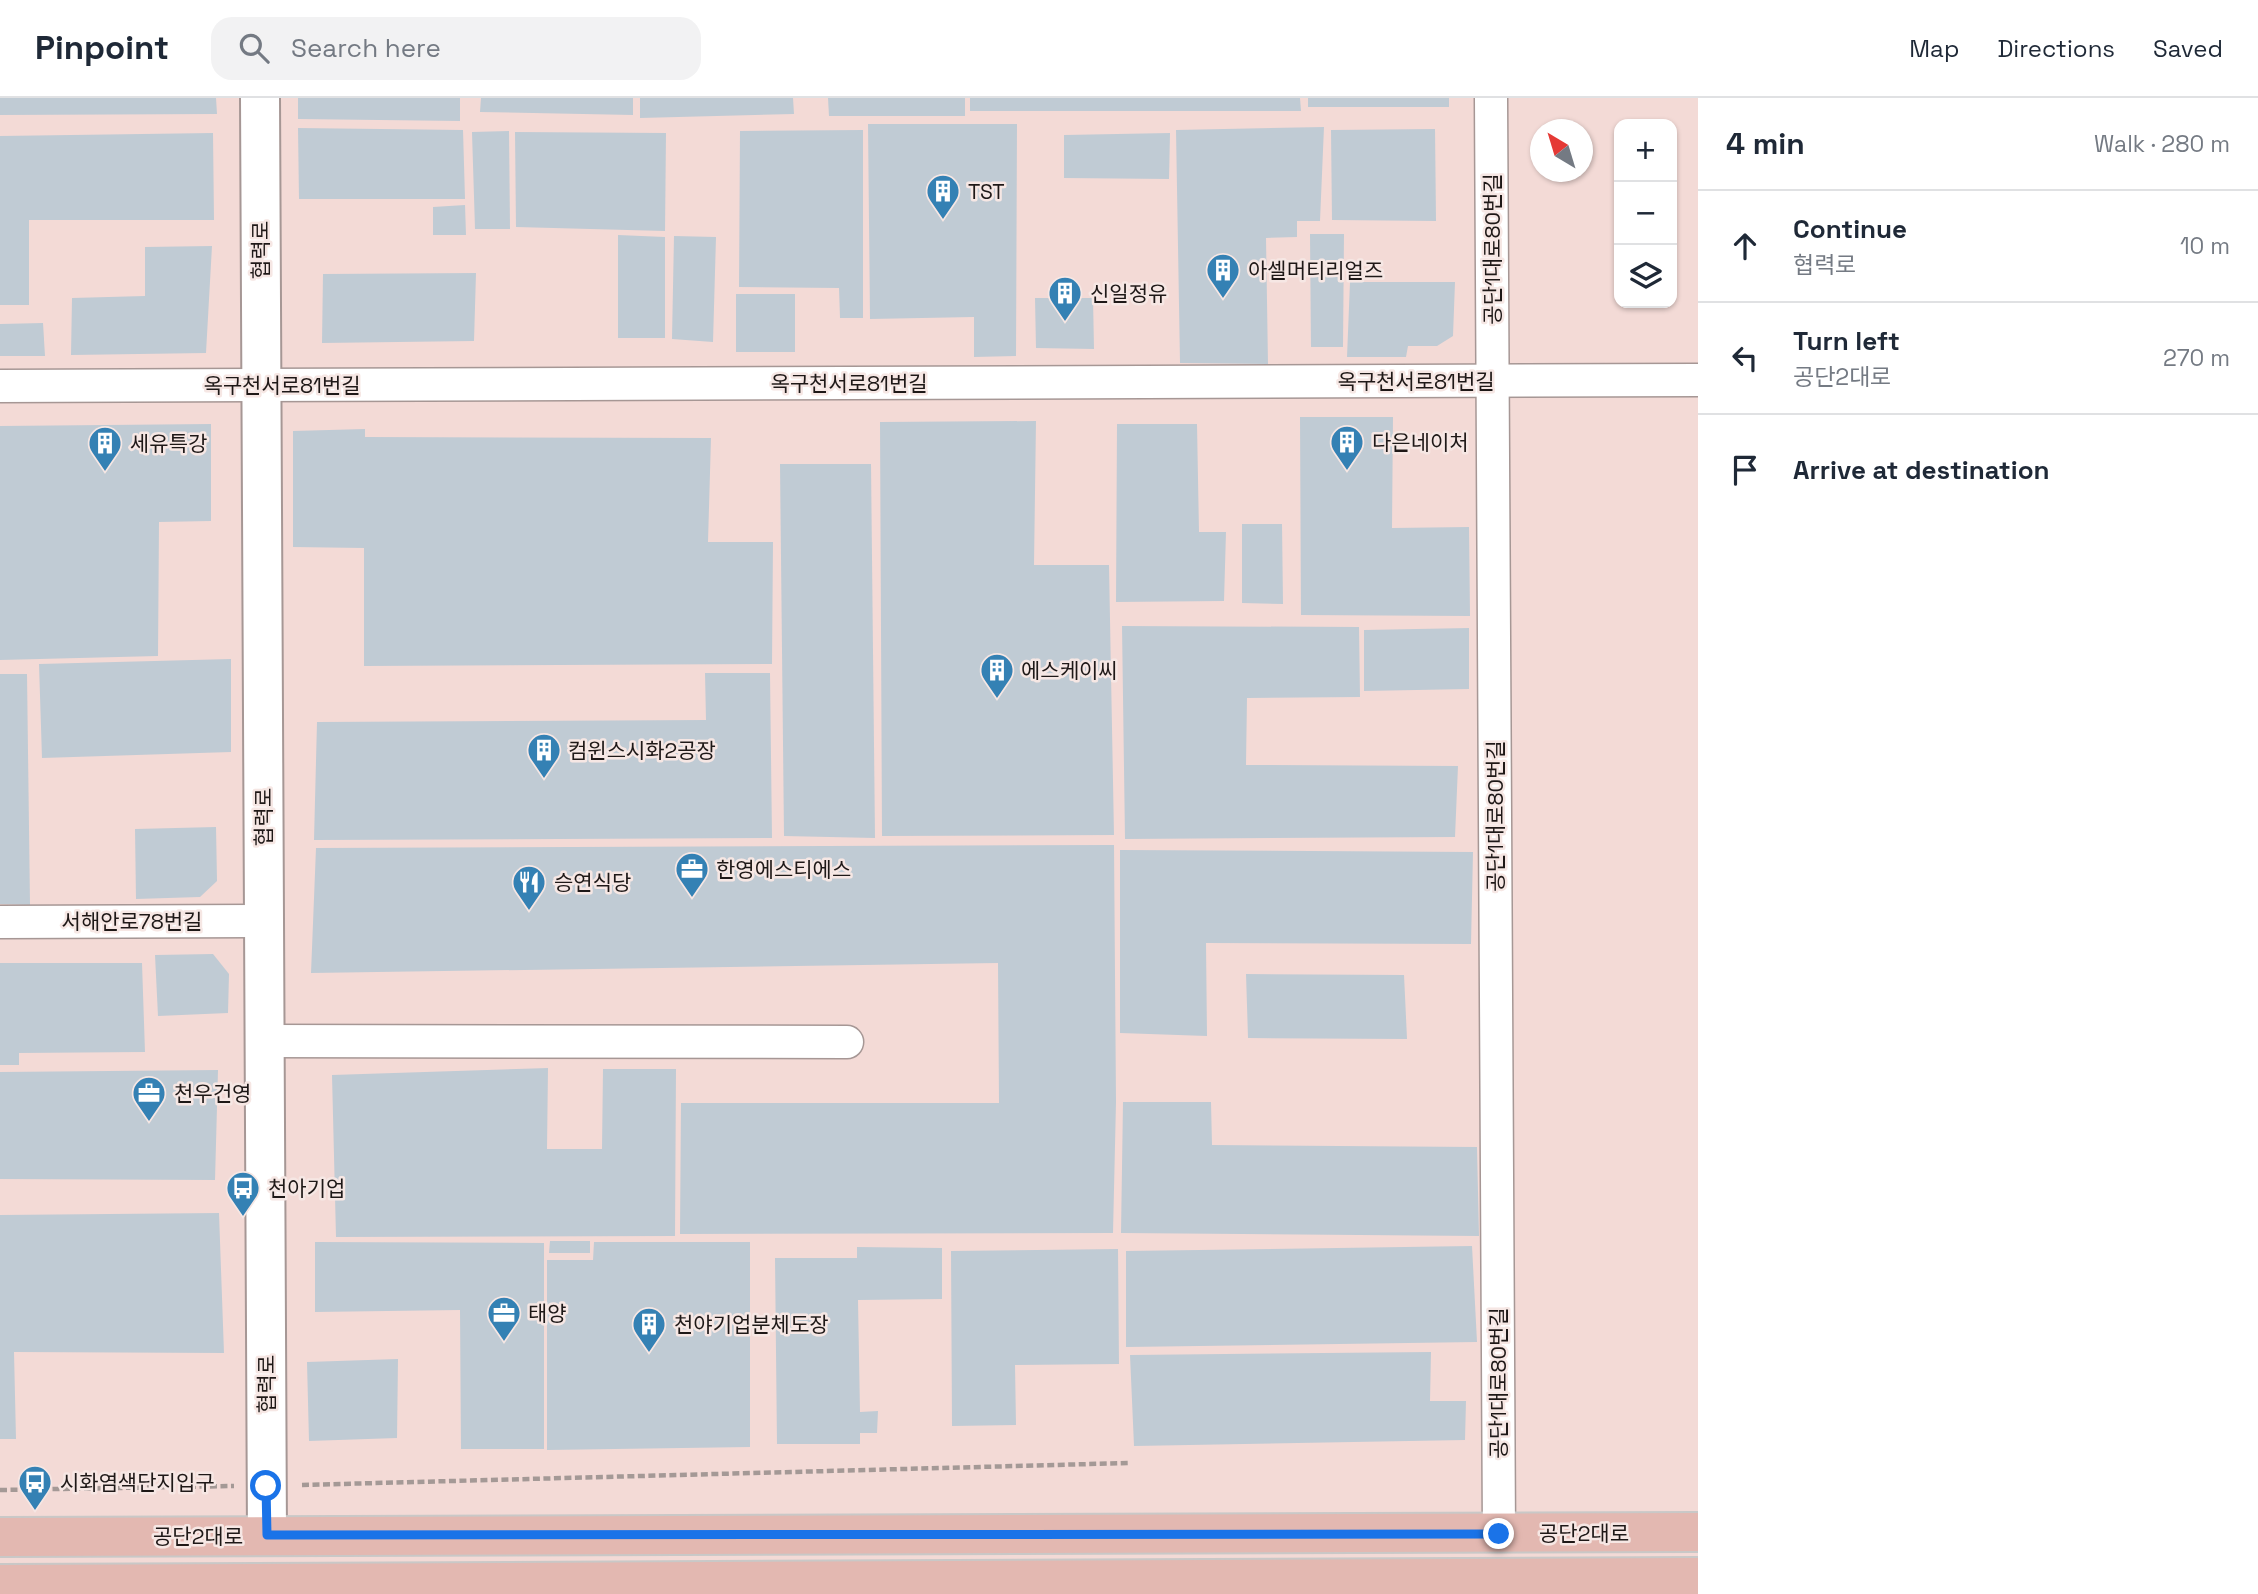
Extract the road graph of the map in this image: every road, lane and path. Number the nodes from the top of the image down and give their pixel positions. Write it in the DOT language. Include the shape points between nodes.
graph roads {
  1 [pos="260,98"];
  2 [pos="1491,98"];
  3 [pos="1493,380"];
  4 [pos="1698,380"];
  5 [pos="261,385"];
  6 [pos="0,386"];
  7 [pos="263,921"];
  8 [pos="0,922"];
  9 [pos="264,1041"];
  10 [pos="848,1042"];
  11 [pos="1129,1463"];
  12 [pos="266,1486"];
  13 [pos="0,1490"];
  14 [pos="1698,1532"];
  15 [pos="1499,1534"];
  16 [pos="267,1535"];
  17 [pos="0,1537"];
  18 [pos="1698,1577"];
  19 [pos="0,1584"];
  20 [pos="1499,1586"];
  21 [pos="266,1588"];
  1 -- 5 [label="street, 협력로"];
  2 -- 3 [label="street, 공단1대로80번길"];
  3 -- 4 [label="street, 옥구천서로81번길"];
  3 -- 5 [label="street, 옥구천서로81번길"];
  3 -- 15 [label="street, 공단1대로80번길"];
  5 -- 6 [label="street, 옥구천서로81번길"];
  5 -- 7 [label="street, 협력로"];
  7 -- 8 [label="street, 서해안로78번길"];
  7 -- 9 [label="street, 협력로"];
  9 -- 10 [label="street"];
  9 -- 12 [label="street, 협력로"];
  11 -- 12 [label="path"];
  12 -- 13 [label="path"];
  12 -- 16 [label="street, 협력로"];
  14 -- 15 [label="main road, 공단2대로"];
  15 -- 16 [label="main road, 공단2대로"];
  15 -- 20 [label="main road"];
  16 -- 17 [label="main road, 공단2대로"];
  16 -- 21 [label="main road"];
  18 -- 20 [label="main road"];
  19 -- 21 [label="main road"];
  20 -- 21 [label="main road"];
}
